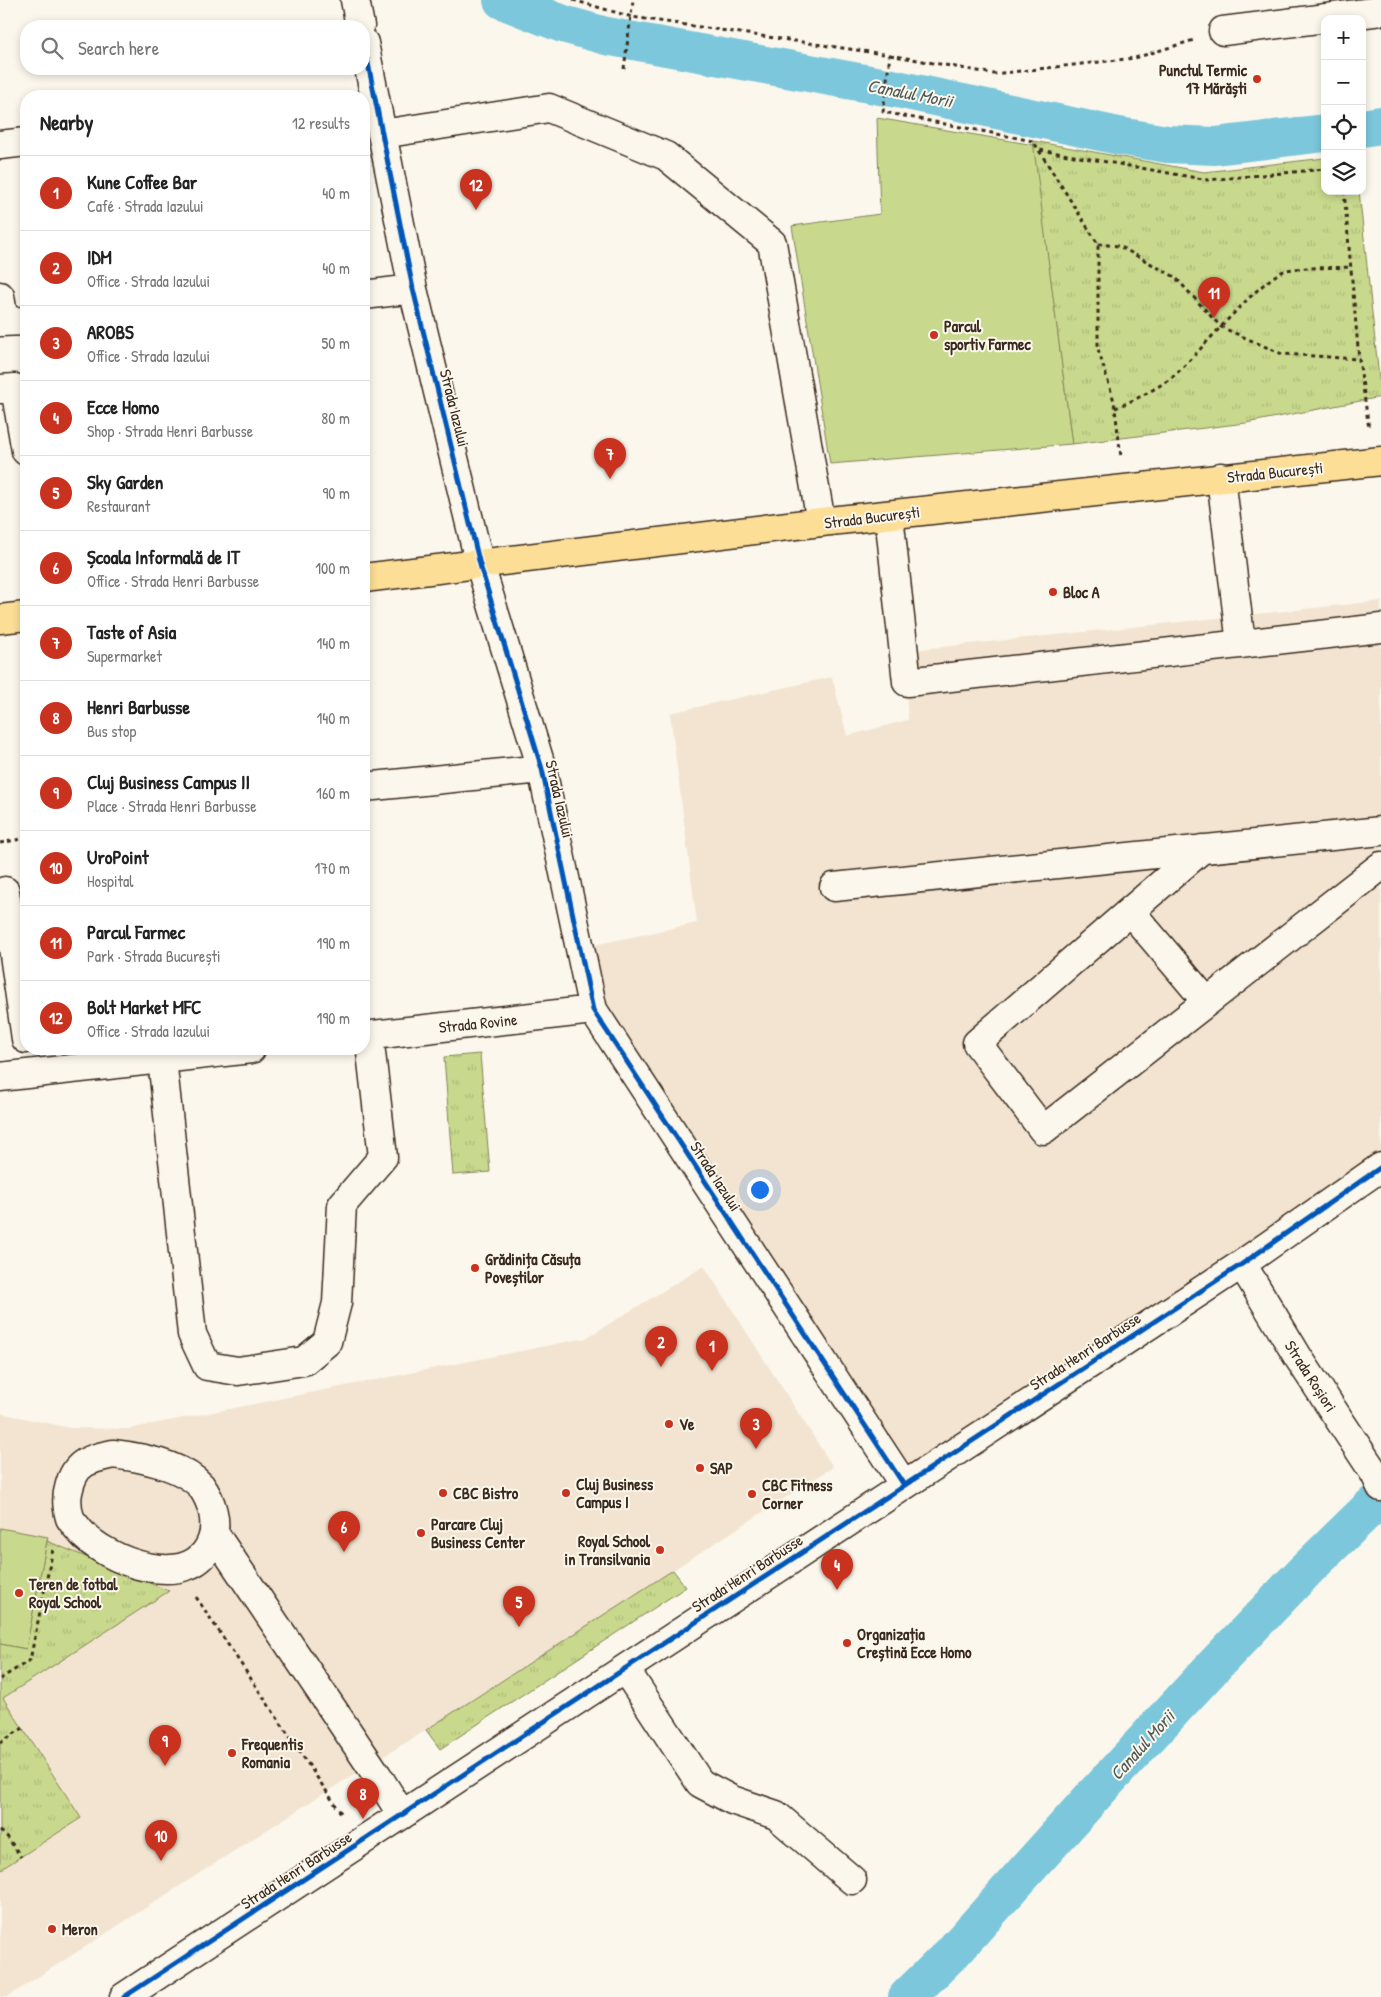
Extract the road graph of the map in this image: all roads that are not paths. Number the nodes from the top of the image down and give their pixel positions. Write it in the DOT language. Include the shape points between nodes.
graph roads {
  1 [pos="355,0"];
  2 [pos="1381,11"];
  3 [pos="359,20"];
  4 [pos="1223,31"];
  5 [pos="370,73"];
  6 [pos="382,134"];
  7 [pos="20,143"];
  8 [pos="0,145"];
  9 [pos="413,289"];
  10 [pos="370,294"];
  11 [pos="0,389"];
  12 [pos="20,417"];
  13 [pos="1377,461"];
  14 [pos="1221,478"];
  15 [pos="889,515"];
  16 [pos="821,522"];
  17 [pos="480,565"];
  18 [pos="370,577"];
  19 [pos="20,616"];
  20 [pos="0,618"];
  21 [pos="1381,628"];
  22 [pos="1241,644"];
  23 [pos="542,768"];
  24 [pos="370,787"];
  25 [pos="1381,831"];
  26 [pos="1202,849"];
  27 [pos="1381,866"];
  28 [pos="834,887"];
  29 [pos="4,891"];
  30 [pos="1130,911"];
  31 [pos="20,999"];
  32 [pos="1207,1002"];
  33 [pos="593,1010"];
  34 [pos="370,1035"];
  35 [pos="198,1055"];
  36 [pos="369,1055"];
  37 [pos="162,1059"];
  38 [pos="30,1061"];
  39 [pos="0,1077"];
  40 [pos="1381,1167"];
  41 [pos="1242,1264"];
  42 [pos="1378,1480"];
  43 [pos="904,1485"];
  44 [pos="214,1533"];
  45 [pos="625,1669"];
  46 [pos="402,1815"];
  47 [pos="852,1880"];
  48 [pos="153,1989"];
  49 [pos="124,1997"];
  1 -- 3 [label="street"];
  2 -- 4 [label="street"];
  5 -- 6 [label="street, Strada Iazului"];
  6 -- 9 [label="street, Strada Iazului"];
  6 -- 16 [label="street" via="549,108 666,156 772,243"];
  7 -- 8 [label="street"];
  9 -- 10 [label="street"];
  9 -- 17 [label="street, Strada Iazului"];
  11 -- 12 [label="street" via="15,388"];
  13 -- 14 [label="main road, Strada București"];
  14 -- 15 [label="main road, Strada București"];
  14 -- 22 [label="street"];
  15 -- 16 [label="main road, Strada București"];
  15 -- 22 [label="street" via="907,682"];
  16 -- 17 [label="main road, Strada București"];
  17 -- 18 [label="main road, Strada București"];
  17 -- 23 [label="street, Strada Iazului"];
  19 -- 20 [label="main road"];
  21 -- 22 [label="street"];
  23 -- 24 [label="street"];
  23 -- 33 [label="street, Strada Iazului"];
  25 -- 26 [label="street"];
  26 -- 28 [label="street"];
  26 -- 30 [label="street"];
  27 -- 32 [label="street"];
  29 -- 31 [label="street"];
  30 -- 32 [label="street"];
  30 -- 32 [label="street" via="977,1043 1043,1130"];
  33 -- 34 [label="street, Strada Rovine"];
  33 -- 43 [label="street, Strada Iazului"];
  35 -- 37 [label="street"];
  36 -- 37 [label="street" via="383,1157 342,1205 337,1303 328,1342 304,1361 238,1371 208,1366 192,1334"];
  37 -- 38 [label="street"];
  38 -- 39 [label="street"];
  40 -- 41 [label="street, Strada Henri Barbusse"];
  41 -- 42 [label="street, Strada Roșiori" via="1298,1358"];
  41 -- 43 [label="street, Strada Henri Barbusse"];
  43 -- 45 [label="street, Strada Henri Barbusse"];
  44 -- 44 [label="street" via="214,1511 204,1490 180,1472 140,1458 113,1454 89,1460 72,1474 67,1497 71,1520 88,1540 110,1554 143,1567 172,1569 193,1563 209,1548"];
  44 -- 46 [label="street"];
  45 -- 46 [label="street, Strada Henri Barbusse"];
  45 -- 47 [label="street" via="700,1783 732,1800 776,1815"];
  46 -- 48 [label="street, Strada Henri Barbusse"];
  48 -- 49 [label="street, Strada Henri Barbusse"];
}
